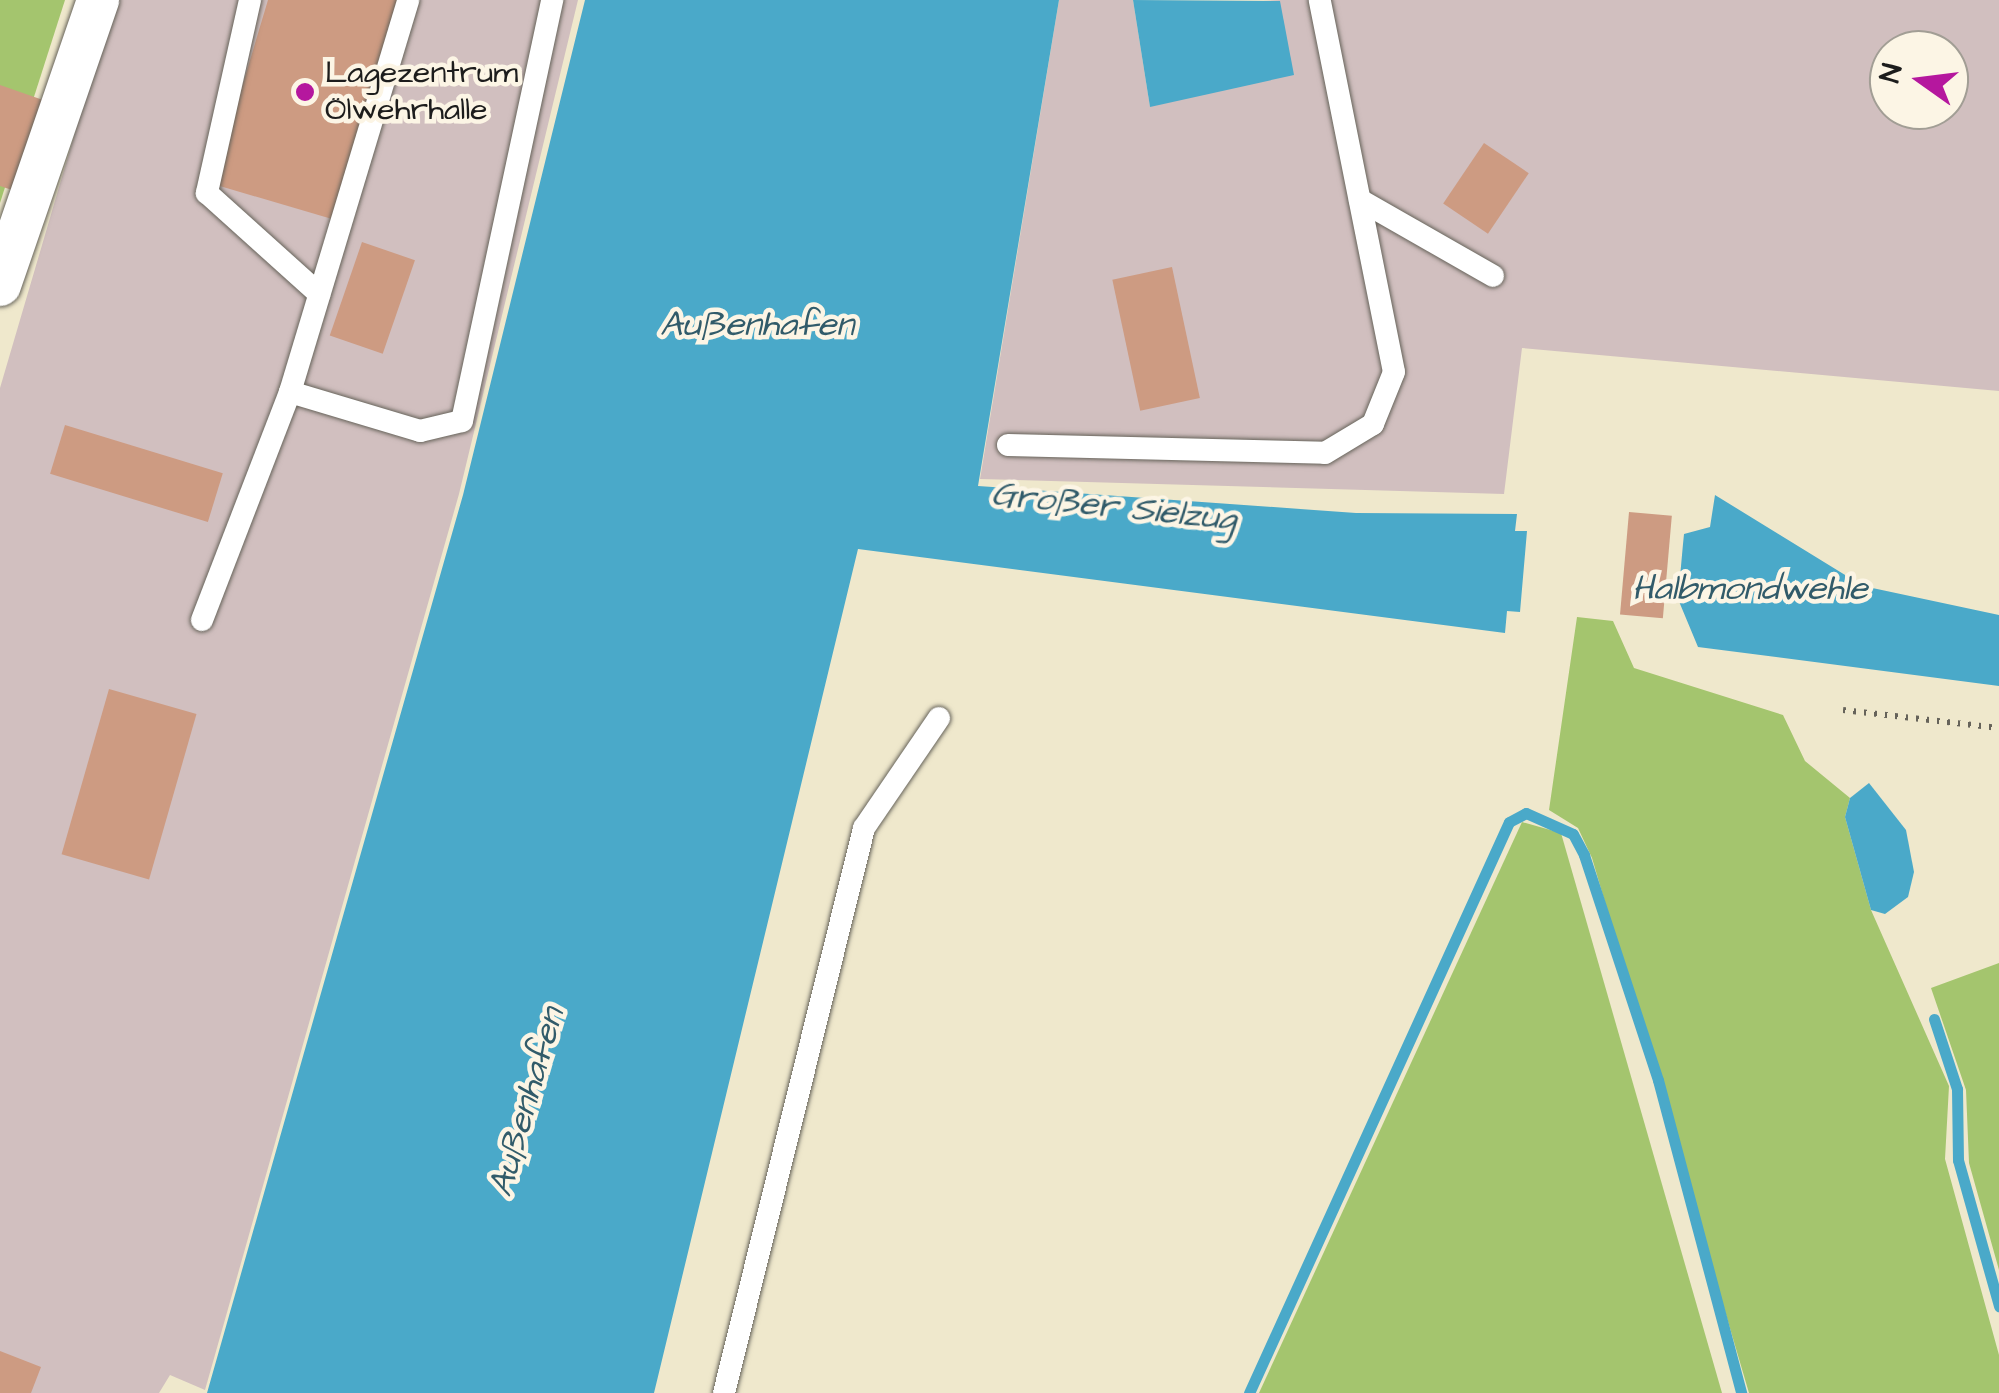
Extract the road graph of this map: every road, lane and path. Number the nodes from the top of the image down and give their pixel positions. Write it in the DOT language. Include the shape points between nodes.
graph roads {
  1 [pos="98,0"];
  2 [pos="250,0"];
  3 [pos="408,0"];
  4 [pos="552,0"];
  5 [pos="1320,0"];
  6 [pos="1360,200"];
  7 [pos="1493,276"];
  8 [pos="0,286"];
  9 [pos="320,294"];
  10 [pos="290,392"];
  11 [pos="1008,444"];
  12 [pos="202,620"];
  13 [pos="1843,710"];
  14 [pos="939,718"];
  15 [pos="1999,728"];
  16 [pos="724,1393"];
  1 -- 8 [label="street"];
  2 -- 9 [label="lane" via="207,192"];
  3 -- 9 [label="lane"];
  4 -- 10 [label="lane" via="462,421 420,430"];
  5 -- 6 [label="lane"];
  6 -- 7 [label="lane"];
  6 -- 11 [label="lane" via="1394,372 1373,424 1325,453"];
  9 -- 10 [label="lane"];
  10 -- 12 [label="lane"];
  13 -- 15 [label="path"];
  14 -- 16 [label="lane" via="864,828"];
}
